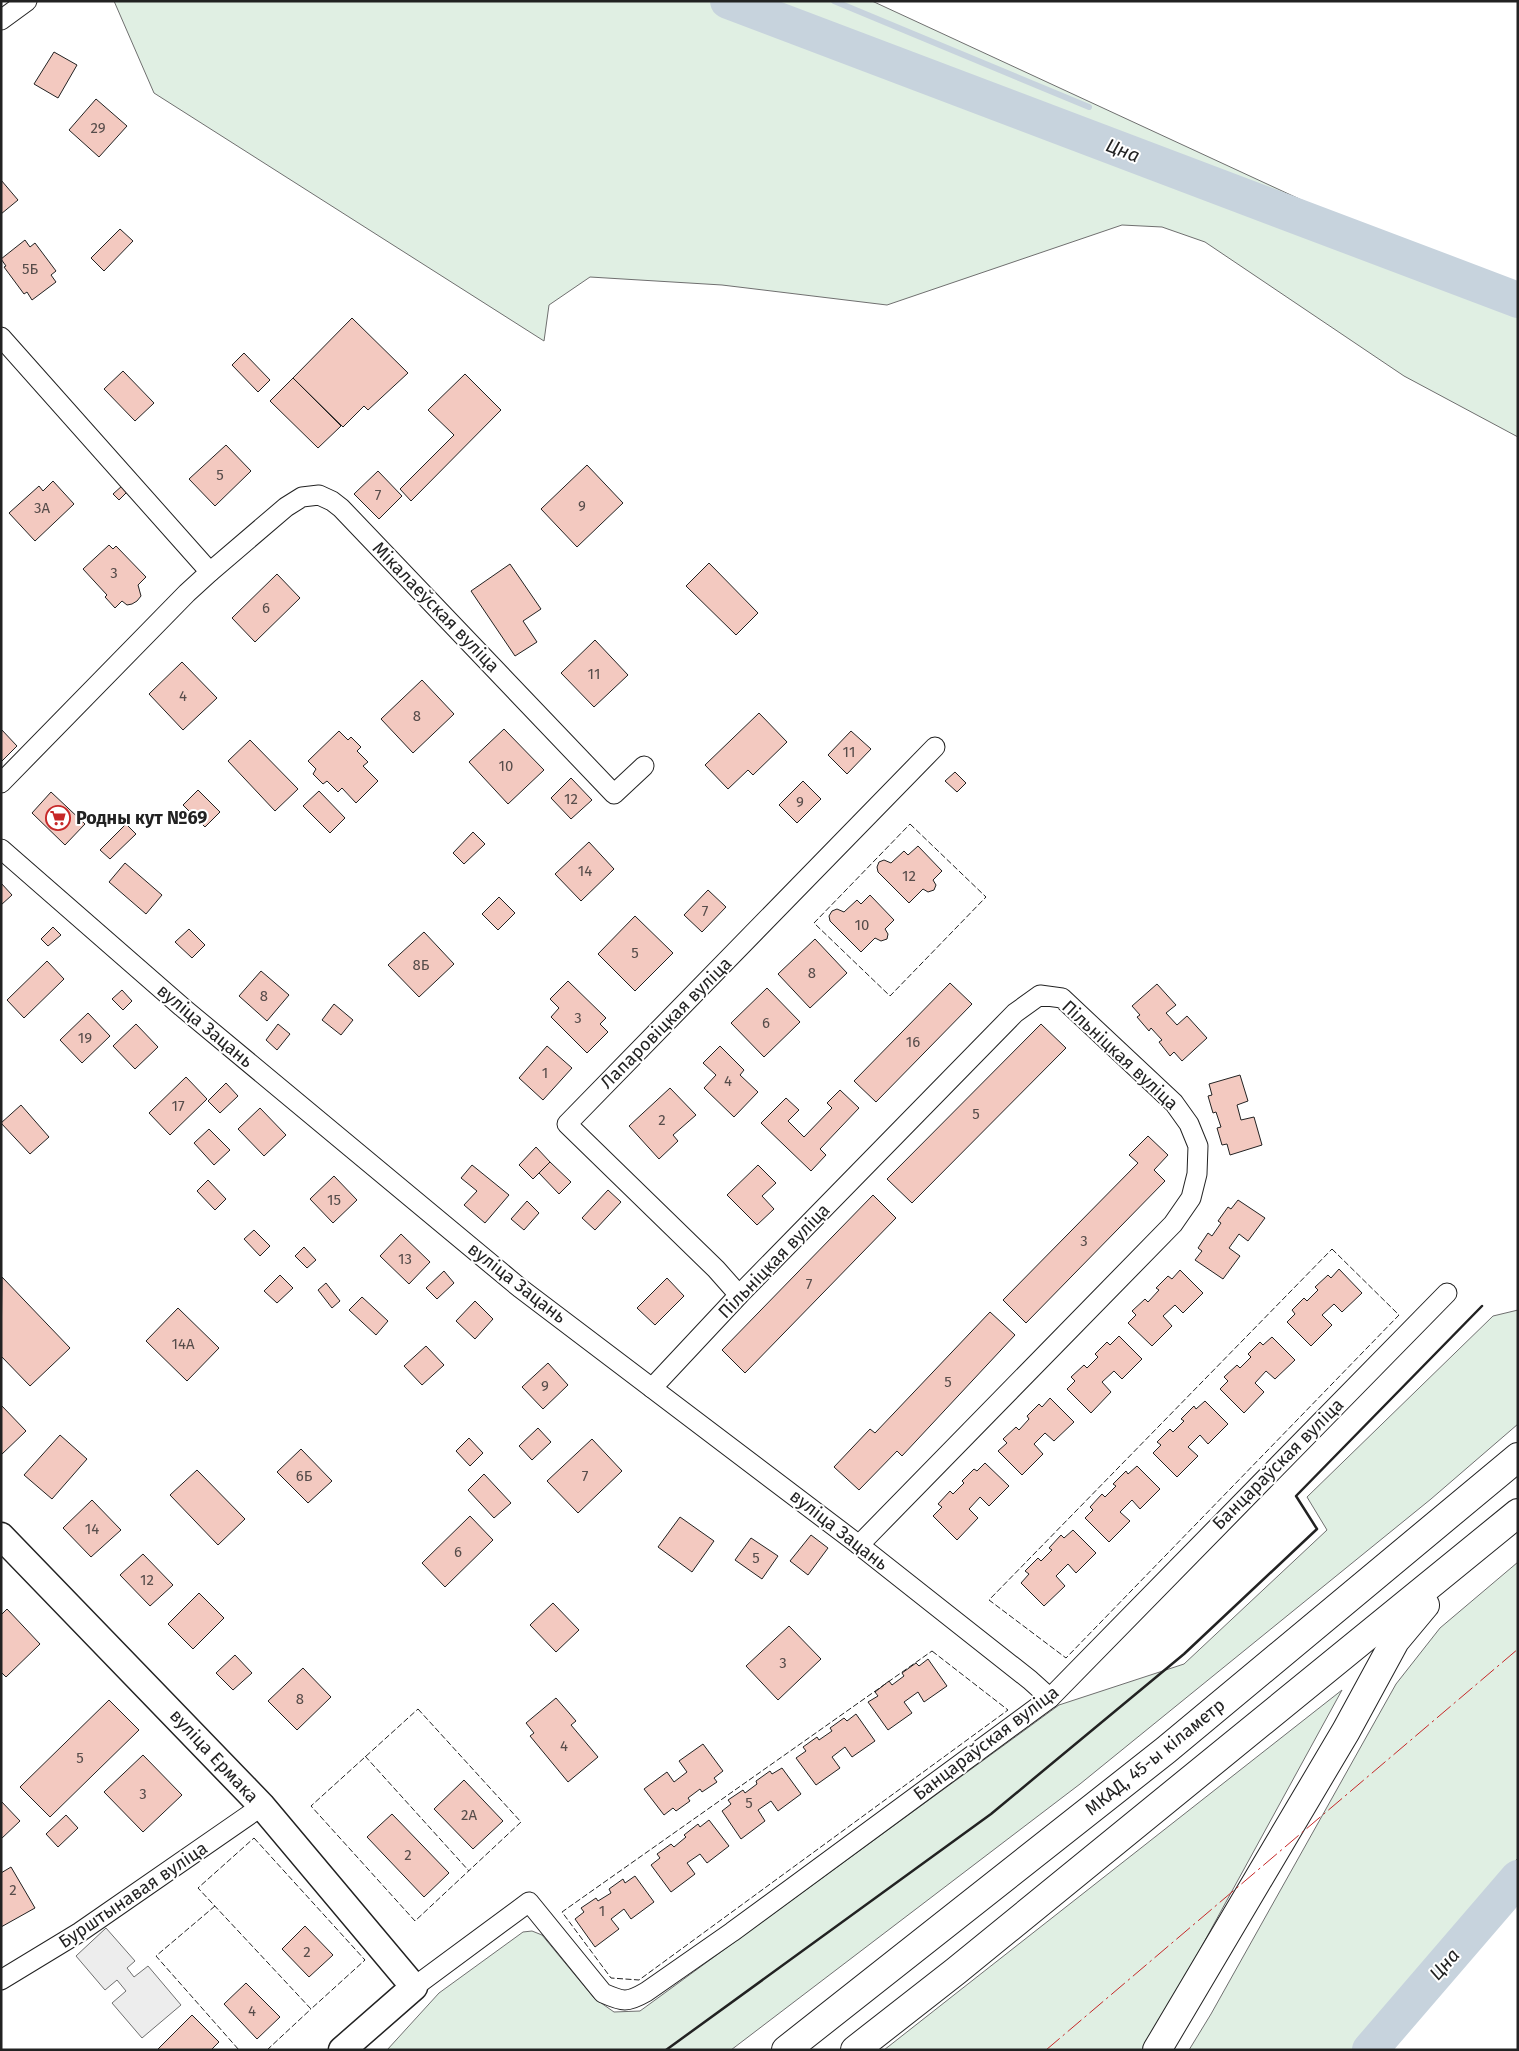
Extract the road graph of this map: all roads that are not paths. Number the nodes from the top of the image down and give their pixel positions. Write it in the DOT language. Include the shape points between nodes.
graph roads {
  1 [pos="27,1"];
  2 [pos="1,20"];
  3 [pos="1,337"];
  4 [pos="210,572"];
  5 [pos="935,747"];
  6 [pos="644,766"];
  7 [pos="1,783"];
  8 [pos="1,849"];
  9 [pos="1447,1293"];
  10 [pos="739,1295"];
  11 [pos="652,1388"];
  12 [pos="1518,1457"];
  13 [pos="1518,1513"];
  14 [pos="1,1536"];
  15 [pos="859,1545"];
  16 [pos="1462,1560"];
  17 [pos="1050,1698"];
  18 [pos="262,1806"];
  19 [pos="1,1980"];
  20 [pos="414,1987"];
  21 [pos="342,2050"];
  22 [pos="786,2050"];
  23 [pos="855,2050"];
  24 [pos="1157,2050"];
  1 -- 2 [label="street"];
  3 -- 4 [label="street"];
  4 -- 6 [label="street, Мікалаеўская вуліца" via="294,501 308,496 324,496 341,508 614,794"];
  4 -- 7 [label="street, Мікалаеўская вуліца"];
  5 -- 10 [label="street, Лапаровіцкая вуліца" via="567,1124"];
  8 -- 11 [label="street, вуліца Зацань" via="182,1008 520,1288"];
  9 -- 17 [label="street, Банцараўская вуліца"];
  10 -- 11 [label="street, Пільніцкая вуліца"];
  10 -- 15 [label="street, Пільніцкая вуліца" via="1015,1013 1040,995 1062,998 1174,1103 1189,1124 1198,1146 1197,1174 1191,1198 1173,1224"];
  11 -- 15 [label="street, вуліца Зацань"];
  12 -- 22 [label="highway, МКАД, 45-ы кіламетр" via="1166,1750"];
  13 -- 16 [label="highway"];
  14 -- 18 [label="street, вуліца Ермака"];
  15 -- 17 [label="street, вуліца Зацань"];
  16 -- 23 [label="highway"];
  16 -- 24 [label="highway" via="1395,1641 1346,1731"];
  17 -- 20 [label="street, Банцараўская вуліца" via="732,1932 631,2000 620,2001 603,1993 529,1902"];
  18 -- 19 [label="street, Бурштынавая вуліца" via="80,1932"];
  18 -- 20 [label="street, вуліца Ермака"];
  20 -- 21 [label="street"];
}
